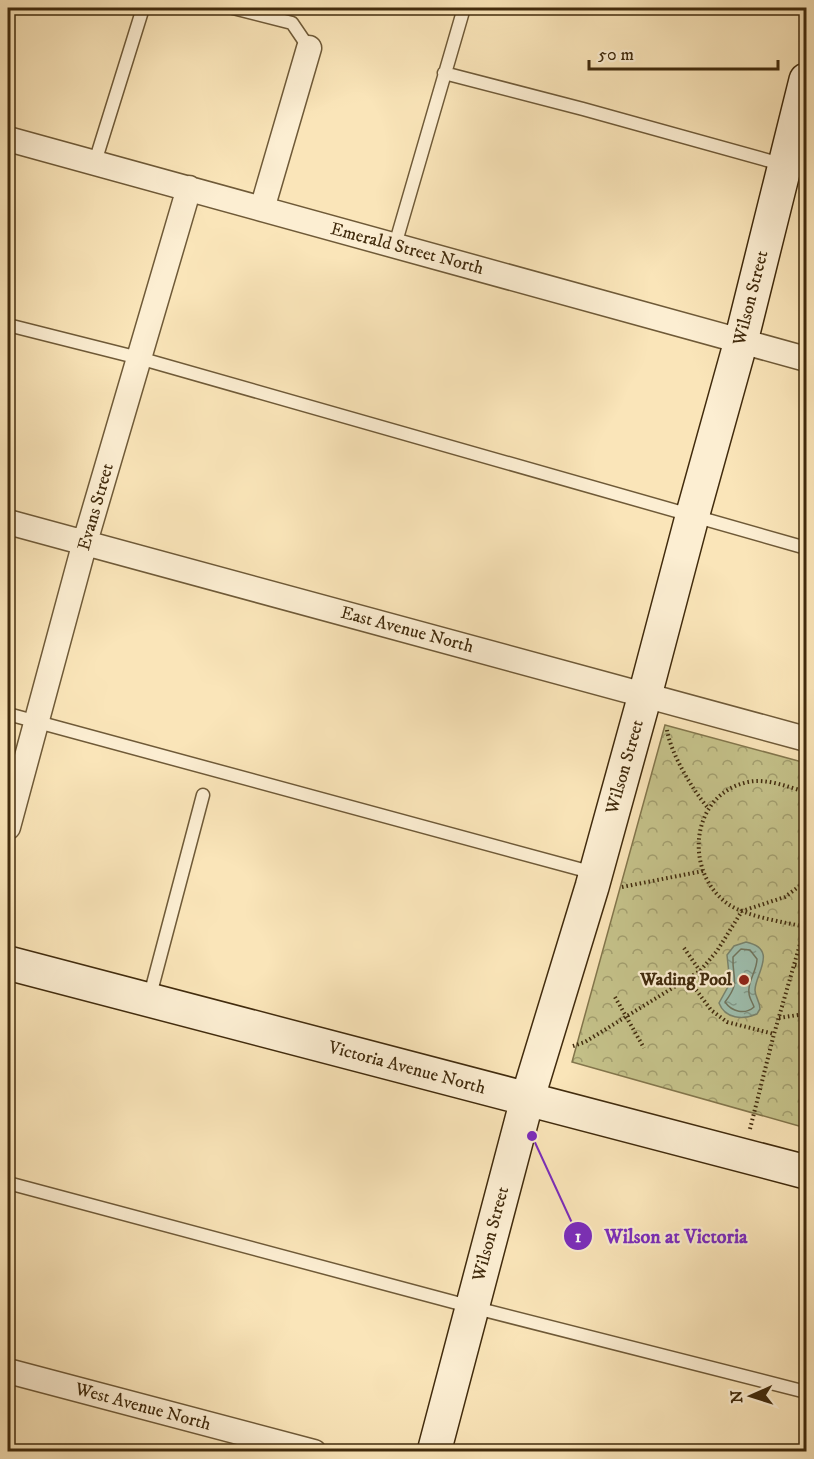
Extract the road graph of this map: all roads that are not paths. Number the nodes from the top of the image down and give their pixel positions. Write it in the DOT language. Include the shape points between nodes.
graph roads {
  1 [pos="143,8"];
  2 [pos="233,8"];
  3 [pos="464,8"];
  4 [pos="309,48"];
  5 [pos="444,73"];
  6 [pos="807,80"];
  7 [pos="8,139"];
  8 [pos="95,162"];
  9 [pos="795,168"];
  10 [pos="189,188"];
  11 [pos="262,209"];
  12 [pos="395,245"];
  13 [pos="8,325"];
  14 [pos="741,341"];
  15 [pos="139,358"];
  16 [pos="807,359"];
  17 [pos="692,517"];
  18 [pos="8,522"];
  19 [pos="85,542"];
  20 [pos="807,548"];
  21 [pos="653,697"];
  22 [pos="8,714"];
  23 [pos="37,722"];
  24 [pos="807,739"];
  25 [pos="203,795"];
  26 [pos="8,827"];
  27 [pos="593,881"];
  28 [pos="8,963"];
  29 [pos="148,1000"];
  30 [pos="526,1100"];
  31 [pos="807,1172"];
  32 [pos="8,1183"];
  33 [pos="471,1307"];
  34 [pos="8,1371"];
  35 [pos="807,1392"];
  36 [pos="314,1452"];
  37 [pos="434,1452"];
  1 -- 8 [label="lane"];
  2 -- 4 [label="lane" via="292,23"];
  3 -- 5 [label="lane"];
  4 -- 11 [label="street"];
  5 -- 9 [label="lane"];
  5 -- 12 [label="lane"];
  6 -- 9 [label="main road, Wilson Street"];
  7 -- 8 [label="street, Emerald Street North"];
  8 -- 10 [label="street, Emerald Street North"];
  9 -- 14 [label="main road, Wilson Street"];
  10 -- 11 [label="street, Emerald Street North"];
  10 -- 15 [label="street, Evans Street"];
  11 -- 12 [label="street, Emerald Street North"];
  12 -- 14 [label="street, Emerald Street North"];
  13 -- 15 [label="lane"];
  14 -- 16 [label="street, Emerald Street North"];
  14 -- 17 [label="main road, Wilson Street"];
  15 -- 17 [label="lane"];
  15 -- 19 [label="street, Evans Street"];
  17 -- 20 [label="lane"];
  17 -- 21 [label="main road, Wilson Street"];
  18 -- 19 [label="street, East Avenue North"];
  19 -- 21 [label="street, East Avenue North"];
  19 -- 23 [label="street, Evans Street"];
  21 -- 24 [label="street, East Avenue North"];
  21 -- 27 [label="main road, Wilson Street"];
  22 -- 23 [label="lane"];
  23 -- 26 [label="street, Evans Street"];
  23 -- 27 [label="lane"];
  25 -- 29 [label="lane"];
  27 -- 30 [label="main road, Wilson Street"];
  28 -- 29 [label="main road, Victoria Avenue North"];
  29 -- 30 [label="main road, Victoria Avenue North"];
  30 -- 31 [label="main road, Victoria Avenue North"];
  30 -- 33 [label="main road, Wilson Street"];
  32 -- 33 [label="lane"];
  33 -- 35 [label="lane"];
  33 -- 37 [label="main road, Wilson Street"];
  34 -- 36 [label="street, West Avenue North"];
}
